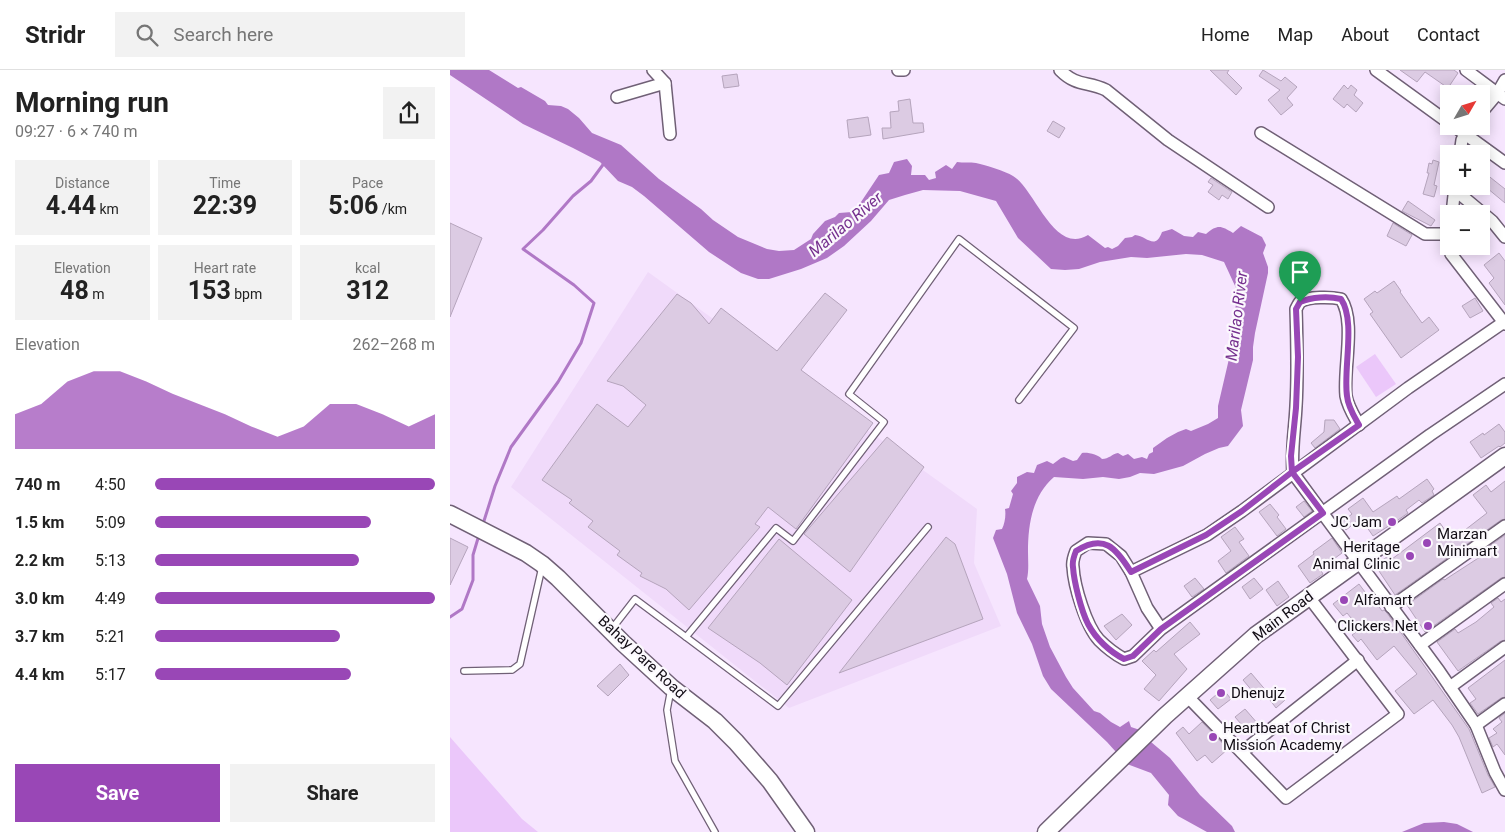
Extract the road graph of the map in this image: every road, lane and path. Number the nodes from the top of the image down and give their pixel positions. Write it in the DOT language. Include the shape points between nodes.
graph roads {
  1 [pos="653,70"];
  2 [pos="898,70"];
  3 [pos="904,70"];
  4 [pos="1060,70"];
  5 [pos="1376,70"];
  6 [pos="1466,70"];
  7 [pos="1505,80"];
  8 [pos="664,83"];
  9 [pos="1501,96"];
  10 [pos="617,97"];
  11 [pos="1490,105"];
  12 [pos="1440,116"];
  13 [pos="1261,133"];
  14 [pos="670,134"];
  15 [pos="1473,135"];
  16 [pos="1505,163"];
  17 [pos="1463,195"];
  18 [pos="1268,207"];
  19 [pos="1440,234"];
  20 [pos="1505,237"];
  21 [pos="1451,255"];
  22 [pos="1504,323"];
  23 [pos="1505,384"];
  24 [pos="1019,400"];
  25 [pos="1359,425"];
  26 [pos="1505,456"];
  27 [pos="1292,472"];
  28 [pos="1323,513"];
  29 [pos="450,514"];
  30 [pos="1505,526"];
  31 [pos="928,527"];
  32 [pos="1358,561"];
  33 [pos="542,564"];
  34 [pos="1131,572"];
  35 [pos="1505,584"];
  36 [pos="1308,596"];
  37 [pos="1391,607"];
  38 [pos="1161,629"];
  39 [pos="611,630"];
  40 [pos="686,637"];
  41 [pos="1420,645"];
  42 [pos="1505,647"];
  43 [pos="1358,660"];
  44 [pos="464,671"];
  45 [pos="671,687"];
  46 [pos="1450,687"];
  47 [pos="1188,696"];
  48 [pos="1505,704"];
  49 [pos="1476,725"];
  50 [pos="1242,752"];
  51 [pos="1505,766"];
  52 [pos="1495,772"];
  53 [pos="1505,790"];
  54 [pos="715,832"];
  55 [pos="806,832"];
  56 [pos="1046,832"];
  1 -- 8 [label="street"];
  2 -- 3 [label="street"];
  4 -- 18 [label="street" via="1074,81 1106,90 1168,140"];
  5 -- 12 [label="street"];
  6 -- 9 [label="street"];
  7 -- 9 [label="street"];
  8 -- 10 [label="street"];
  8 -- 14 [label="street"];
  9 -- 11 [label="street"];
  13 -- 19 [label="street" via="1425,234"];
  15 -- 16 [label="street"];
  17 -- 20 [label="street"];
  21 -- 22 [label="street"];
  22 -- 25 [label="street"];
  23 -- 28 [label="street"];
  24 -- 40 [label="lane" via="1074,328 959,239 850,394 884,422 793,541 776,528"];
  25 -- 27 [label="street"];
  25 -- 27 [label="street" via="1347,399 1346,307 1341,299 1333,297 1306,299 1296,309 1298,357"];
  26 -- 32 [label="main road, Main Road"];
  27 -- 28 [label="street"];
  27 -- 34 [label="street" via="1206,535"];
  28 -- 32 [label="street"];
  28 -- 38 [label="street"];
  29 -- 33 [label="main road, Bahay Pare Road"];
  30 -- 37 [label="street"];
  31 -- 40 [label="lane" via="778,706"];
  32 -- 36 [label="main road, Main Road"];
  32 -- 37 [label="street"];
  33 -- 39 [label="main road, Bahay Pare Road"];
  33 -- 44 [label="lane" via="520,664 512,670"];
  34 -- 38 [label="street" via="1147,608"];
  34 -- 38 [label="street" via="1121,556 1106,544 1088,543 1076,551 1072,565 1088,623 1099,639 1124,659 1133,656"];
  35 -- 41 [label="street"];
  36 -- 43 [label="street"];
  36 -- 47 [label="main road, Main Road" via="1256,635"];
  37 -- 41 [label="street"];
  39 -- 40 [label="lane" via="635,599"];
  39 -- 45 [label="main road, Bahay Pare Road"];
  41 -- 46 [label="street"];
  42 -- 46 [label="street"];
  43 -- 50 [label="street"];
  43 -- 50 [label="street" via="1398,714 1286,798"];
  45 -- 54 [label="lane" via="667,710 675,761"];
  45 -- 55 [label="main road, Bahay Pare Road" via="715,721 755,762"];
  46 -- 49 [label="street"];
  47 -- 50 [label="street"];
  47 -- 56 [label="main road, Main Road"];
  48 -- 49 [label="street"];
  49 -- 52 [label="street"];
  51 -- 52 [label="street"];
  52 -- 53 [label="street"];
}
